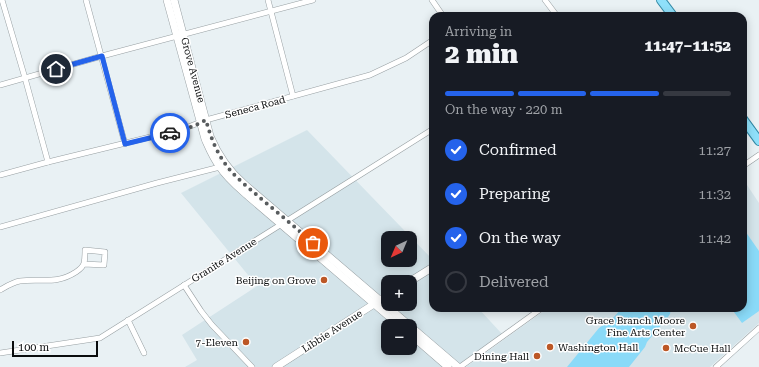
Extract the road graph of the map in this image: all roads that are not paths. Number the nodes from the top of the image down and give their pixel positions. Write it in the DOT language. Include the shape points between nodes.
graph roads {
  1 [pos="2,0"];
  2 [pos="86,0"];
  3 [pos="167,0"];
  4 [pos="174,0"];
  5 [pos="268,0"];
  6 [pos="313,0"];
  7 [pos="432,0"];
  8 [pos="546,0"];
  9 [pos="661,0"];
  10 [pos="272,11"];
  11 [pos="440,12"];
  12 [pos="554,12"];
  13 [pos="670,12"];
  14 [pos="180,35"];
  15 [pos="429,43"];
  16 [pos="102,56"];
  17 [pos="25,78"];
  18 [pos="0,85"];
  19 [pos="293,96"];
  20 [pos="203,121"];
  21 [pos="747,124"];
  22 [pos="429,131"];
  23 [pos="759,141"];
  24 [pos="125,144"];
  25 [pos="759,155"];
  26 [pos="48,162"];
  27 [pos="747,163"];
  28 [pos="220,167"];
  29 [pos="0,175"];
  30 [pos="284,222"];
  31 [pos="0,227"];
  32 [pos="84,264"];
  33 [pos="429,270"];
  34 [pos="417,277"];
  35 [pos="184,285"];
  36 [pos="0,290"];
  37 [pos="381,299"];
  38 [pos="377,302"];
  39 [pos="536,312"];
  40 [pos="393,319"];
  41 [pos="128,320"];
  42 [pos="759,328"];
  43 [pos="417,340"];
  44 [pos="0,353"];
  45 [pos="144,353"];
  46 [pos="252,367"];
  47 [pos="276,367"];
  48 [pos="448,367"];
  49 [pos="459,367"];
  50 [pos="716,367"];
  1 -- 17 [label="street"];
  2 -- 16 [label="street"];
  3 -- 14 [label="street, Grove Avenue"];
  4 -- 14 [label="street, Grove Avenue"];
  5 -- 10 [label="street"];
  6 -- 10 [label="street"];
  7 -- 11 [label="street"];
  8 -- 12 [label="street"];
  9 -- 13 [label="main road"];
  10 -- 14 [label="street"];
  10 -- 19 [label="street"];
  14 -- 16 [label="street"];
  14 -- 20 [label="street, Grove Avenue"];
  15 -- 19 [label="street, Seneca Road" via="406,58 370,75"];
  16 -- 17 [label="street"];
  16 -- 24 [label="street"];
  17 -- 18 [label="street"];
  17 -- 26 [label="street"];
  19 -- 20 [label="street, Seneca Road"];
  20 -- 24 [label="street, Seneca Road" via="183,129"];
  20 -- 28 [label="street, Grove Avenue" via="205,139"];
  20 -- 30 [label="street, Grove Avenue" via="224,163"];
  21 -- 23 [label="main road"];
  22 -- 30 [label="street, Granite Avenue"];
  24 -- 26 [label="street, Seneca Road"];
  25 -- 27 [label="street"];
  26 -- 29 [label="street, Seneca Road"];
  28 -- 30 [label="street, Grove Avenue" via="235,184"];
  28 -- 31 [label="street"];
  30 -- 35 [label="street, Granite Avenue"];
  30 -- 38 [label="street, Grove Avenue"];
  32 -- 32 [label="street" via="104,265 105,252 85,250"];
  32 -- 36 [label="street" via="76,272 61,279 20,281"];
  33 -- 34 [label="street"];
  35 -- 41 [label="street, Granite Avenue"];
  35 -- 46 [label="street" via="212,325"];
  37 -- 38 [label="street, Libbie Avenue"];
  38 -- 40 [label="street, Grove Avenue"];
  38 -- 47 [label="street, Libbie Avenue"];
  38 -- 49 [label="street, Grove Avenue"];
  39 -- 49 [label="street"];
  41 -- 44 [label="street, Granite Avenue" via="100,338"];
  41 -- 45 [label="street"];
  42 -- 50 [label="street"];
  43 -- 48 [label="street"];
}
